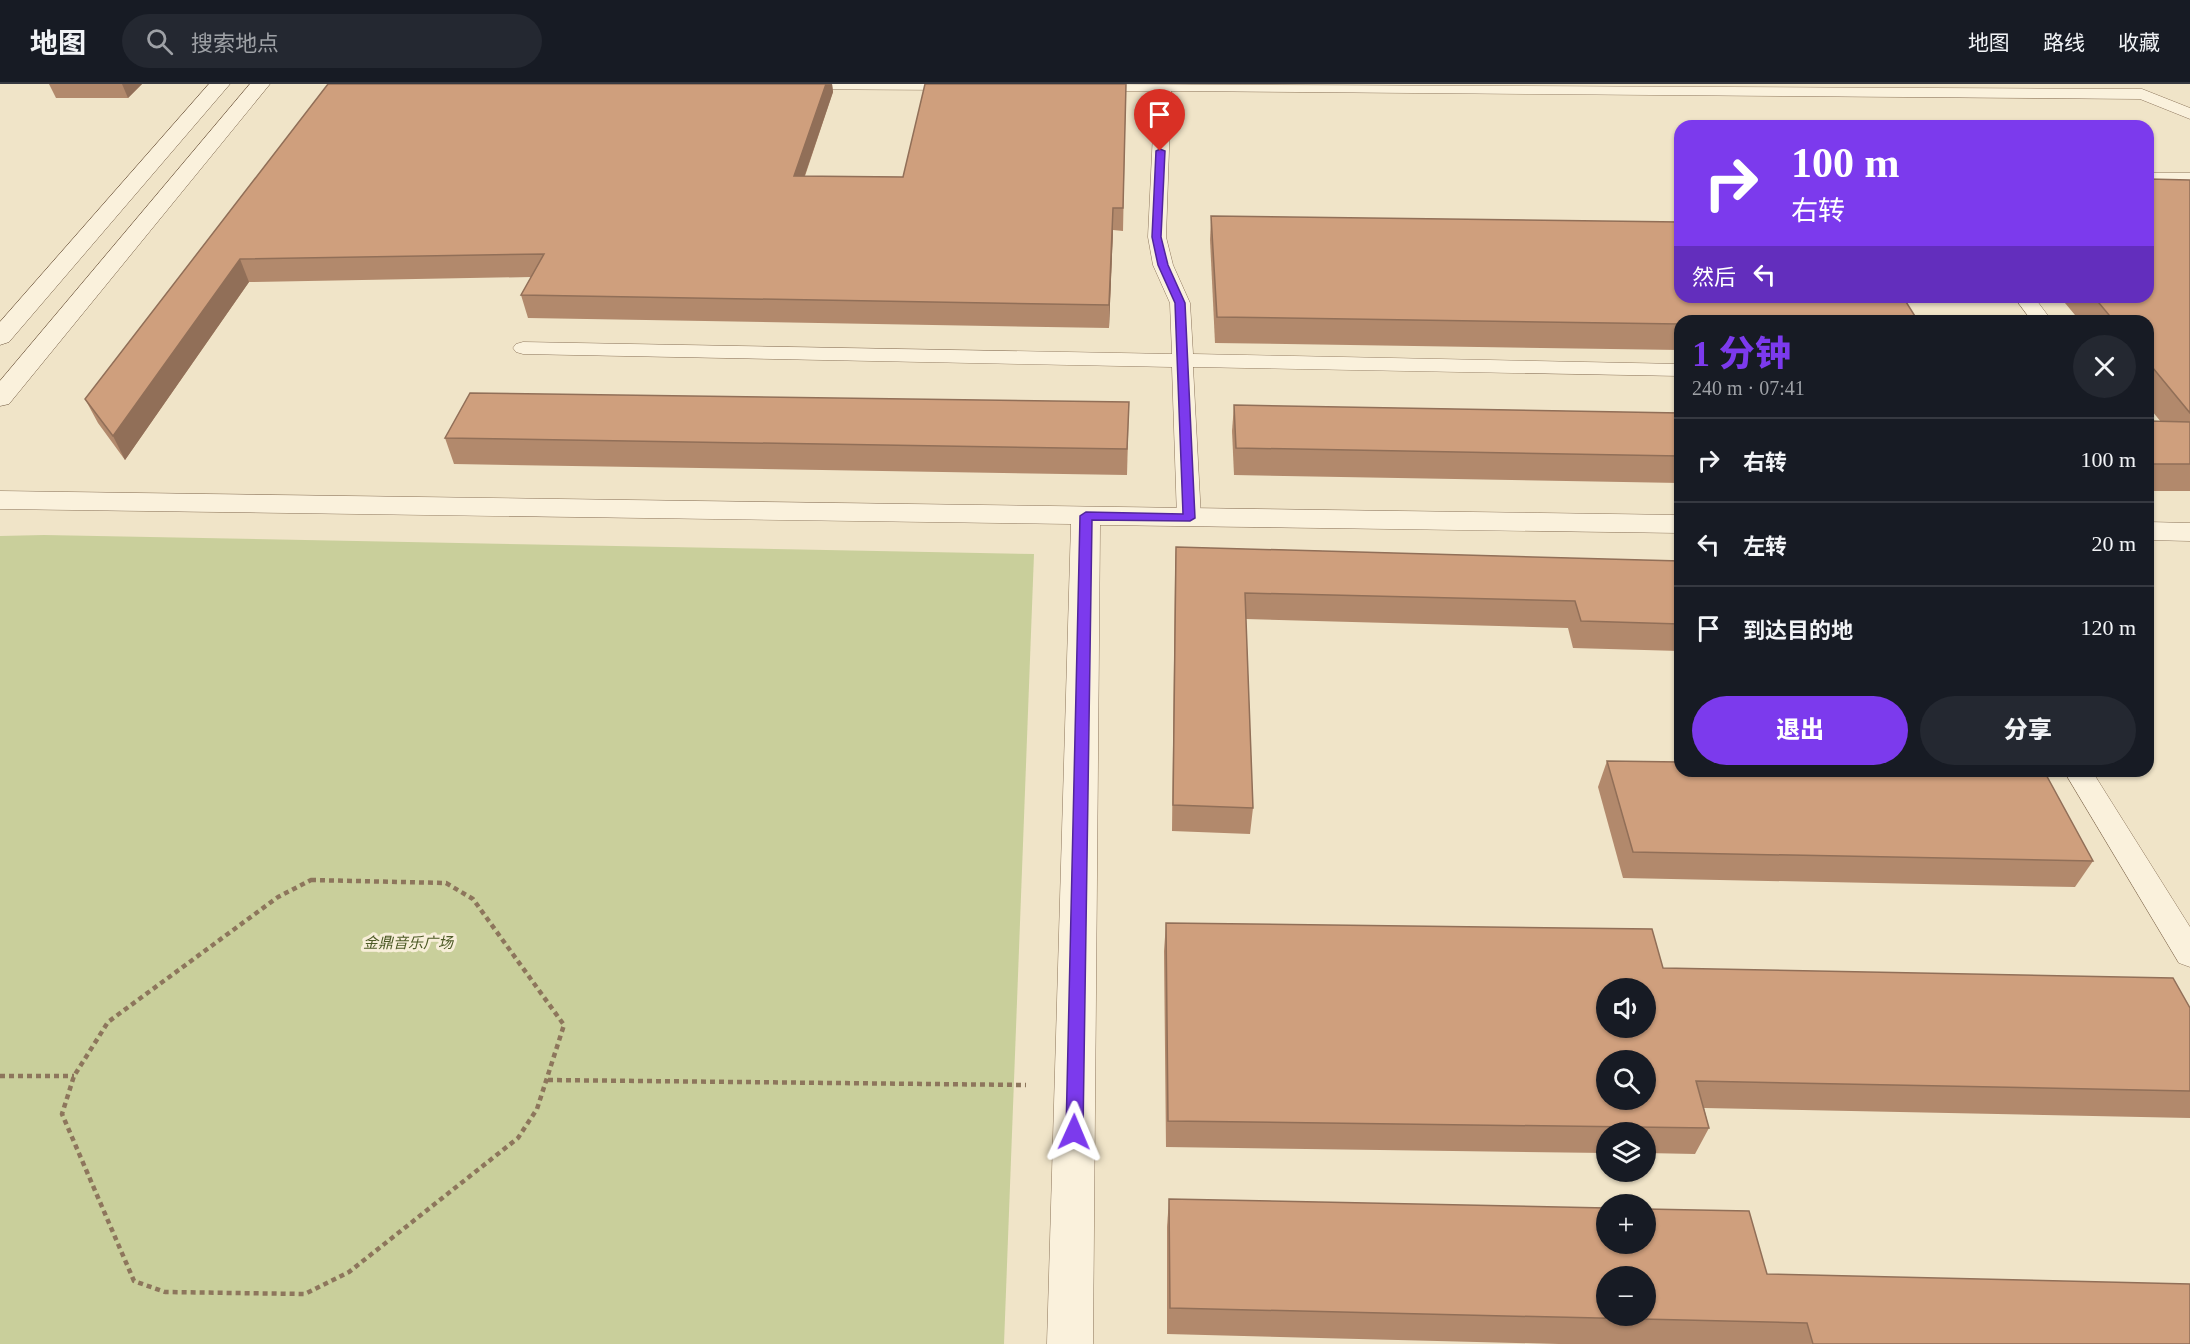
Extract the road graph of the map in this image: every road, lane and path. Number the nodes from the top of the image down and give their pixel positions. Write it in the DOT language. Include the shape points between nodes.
graph roads {
  1 [pos="220,84"];
  2 [pos="260,84"];
  3 [pos="753,84"];
  4 [pos="976,86"];
  5 [pos="1070,86"];
  6 [pos="1292,86"];
  7 [pos="1163,87"];
  8 [pos="2190,114"];
  9 [pos="2154,178"];
  10 [pos="2190,178"];
  11 [pos="0,337"];
  12 [pos="523,348"];
  13 [pos="1182,360"];
  14 [pos="1674,370"];
  15 [pos="0,398"];
  16 [pos="0,500"];
  17 [pos="1086,516"];
  18 [pos="1190,518"];
  19 [pos="1674,524"];
  20 [pos="2154,531"];
  21 [pos="2190,532"];
  22 [pos="2082,777"];
  23 [pos="2190,954"];
  24 [pos="0,1076"];
  25 [pos="74,1076"];
  26 [pos="548,1080"];
  27 [pos="1075,1085"];
  28 [pos="1070,1344"];
  1 -- 11 [label="street"];
  2 -- 15 [label="street"];
  3 -- 4 [label="lane"];
  5 -- 7 [label="lane"];
  6 -- 7 [label="lane"];
  6 -- 8 [label="lane" via="2142,94"];
  7 -- 13 [label="lane" via="1156,237 1180,303"];
  9 -- 10 [label="lane"];
  12 -- 13 [label="lane"];
  13 -- 14 [label="lane"];
  13 -- 18 [label="lane"];
  16 -- 17 [label="street"];
  17 -- 18 [label="street"];
  17 -- 27 [label="street"];
  18 -- 19 [label="street"];
  20 -- 21 [label="street"];
  22 -- 23 [label="lane"];
  24 -- 25 [label="path"];
  25 -- 26 [label="path" via="108,1022 278,897 311,880 446,883 473,899 564,1025"];
  25 -- 26 [label="path" via="62,1114 134,1281 165,1292 305,1294 349,1272 518,1138 537,1109"];
  26 -- 27 [label="path"];
  27 -- 28 [label="street"];
}
